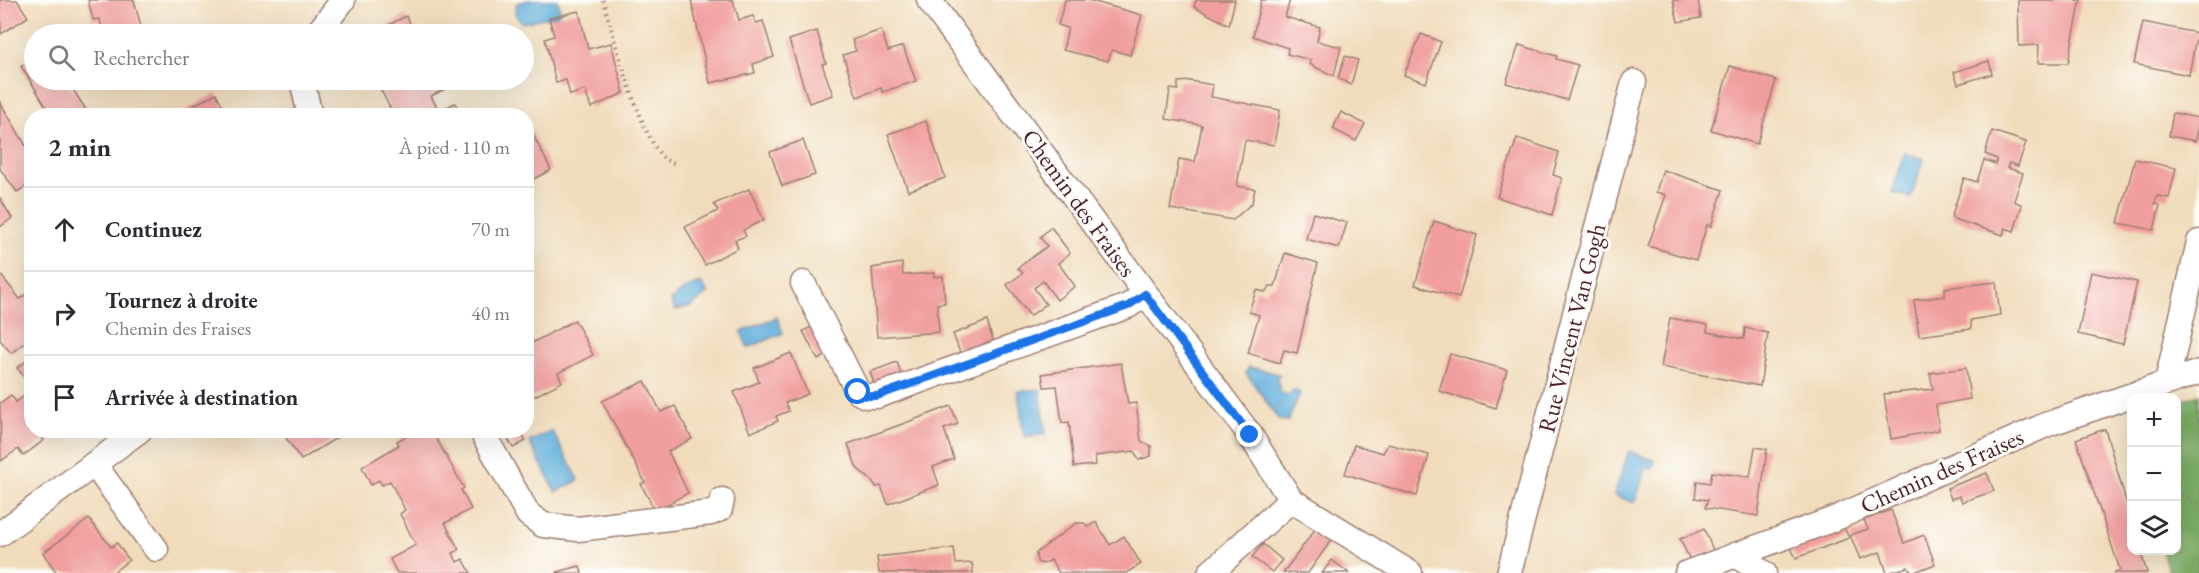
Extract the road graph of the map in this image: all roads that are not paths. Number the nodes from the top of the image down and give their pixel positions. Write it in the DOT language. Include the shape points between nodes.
graph roads {
  1 [pos="343,0"];
  2 [pos="929,0"];
  3 [pos="325,24"];
  4 [pos="1634,82"];
  5 [pos="304,90"];
  6 [pos="308,108"];
  7 [pos="2199,242"];
  8 [pos="803,284"];
  9 [pos="1145,294"];
  10 [pos="2199,372"];
  11 [pos="2168,382"];
  12 [pos="129,438"];
  13 [pos="485,438"];
  14 [pos="94,464"];
  15 [pos="722,500"];
  16 [pos="1291,500"];
  17 [pos="0,534"];
  18 [pos="156,549"];
  19 [pos="1736,555"];
  20 [pos="1210,573"];
  21 [pos="1410,573"];
  22 [pos="1509,573"];
  23 [pos="1687,573"];
  24 [pos="1764,573"];
  1 -- 3 [label="street"];
  2 -- 9 [label="street, Chemin des Fraises"];
  4 -- 22 [label="street, Rue Vincent Van Gogh"];
  5 -- 6 [label="street"];
  7 -- 11 [label="street"];
  8 -- 9 [label="street" via="858,392 866,396 877,396 1128,306"];
  9 -- 16 [label="street, Chemin des Fraises" via="1250,435"];
  10 -- 11 [label="street, Chemin des Fraises"];
  11 -- 19 [label="street, Chemin des Fraises" via="2048,424 1834,519"];
  12 -- 14 [label="street"];
  13 -- 15 [label="street" via="528,514 543,525 578,529 711,513 720,509"];
  14 -- 17 [label="street"];
  14 -- 18 [label="street"];
  16 -- 20 [label="street"];
  16 -- 21 [label="street, Chemin des Fraises"];
  19 -- 23 [label="street, Chemin des Fraises"];
  19 -- 24 [label="street"];
}
